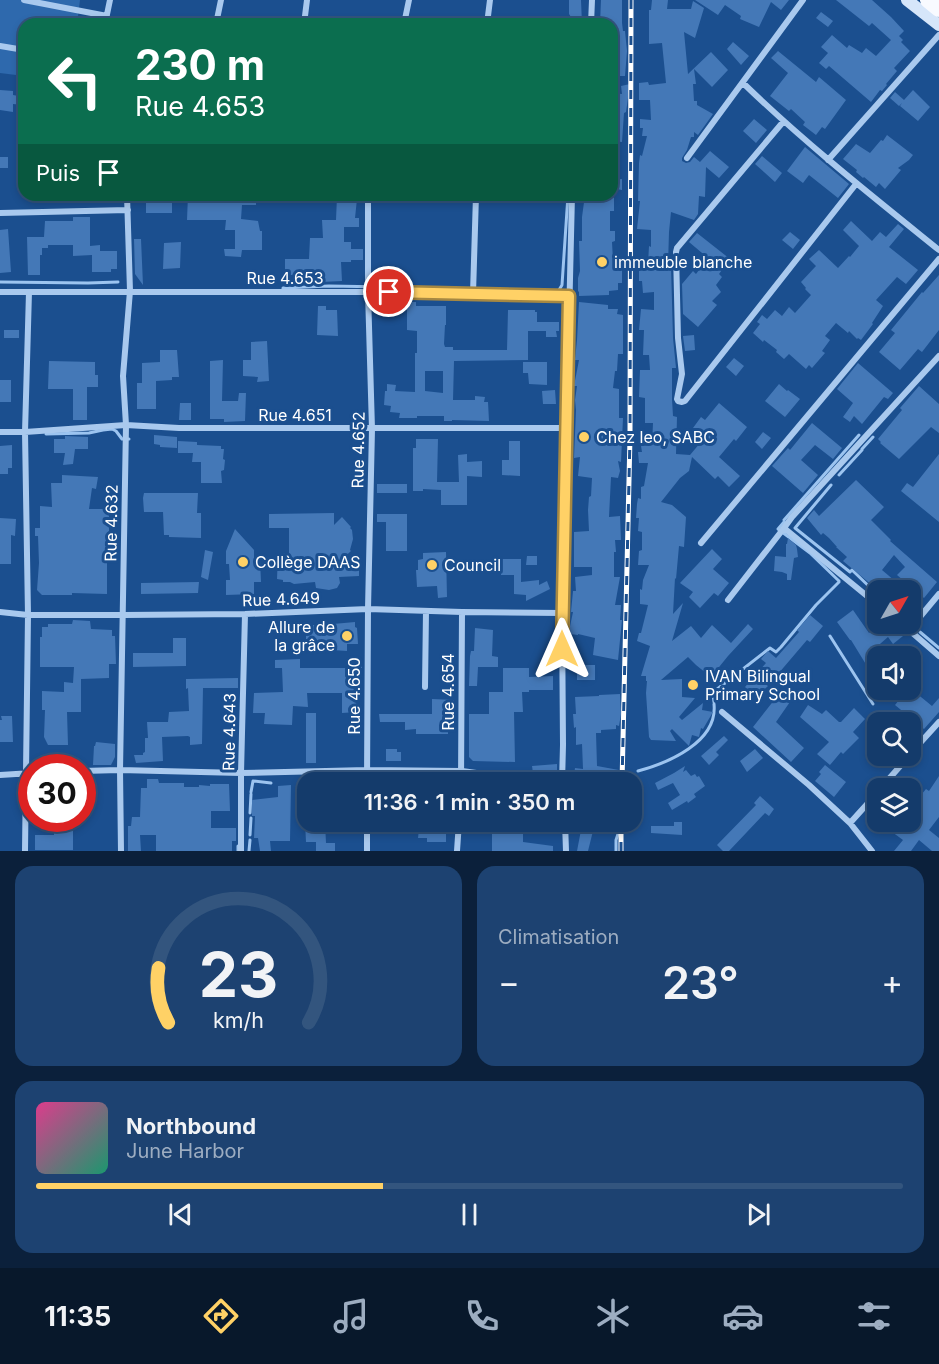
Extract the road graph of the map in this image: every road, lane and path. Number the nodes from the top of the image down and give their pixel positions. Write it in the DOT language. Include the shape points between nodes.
graph roads {
  1 [pos="24,0"];
  2 [pos="110,0"];
  3 [pos="221,0"];
  4 [pos="307,0"];
  5 [pos="409,0"];
  6 [pos="490,0"];
  7 [pos="591,0"];
  8 [pos="803,0"];
  9 [pos="908,0"];
  10 [pos="928,0"];
  11 [pos="939,9"];
  12 [pos="106,16"];
  13 [pos="217,18"];
  14 [pos="305,18"];
  15 [pos="405,18"];
  16 [pos="488,18"];
  17 [pos="591,18"];
  18 [pos="939,25"];
  19 [pos="939,35"];
  20 [pos="0,46"];
  21 [pos="18,49"];
  22 [pos="742,83"];
  23 [pos="783,122"];
  24 [pos="687,158"];
  25 [pos="828,160"];
  26 [pos="856,184"];
  27 [pos="127,201"];
  28 [pos="368,201"];
  29 [pos="476,201"];
  30 [pos="572,201"];
  31 [pos="128,210"];
  32 [pos="0,213"];
  33 [pos="939,250"];
  34 [pos="939,259"];
  35 [pos="130,291"];
  36 [pos="0,292"];
  37 [pos="29,292"];
  38 [pos="368,292"];
  39 [pos="473,294"];
  40 [pos="569,296"];
  41 [pos="939,356"];
  42 [pos="126,425"];
  43 [pos="566,428"];
  44 [pos="372,429"];
  45 [pos="0,432"];
  46 [pos="25,432"];
  47 [pos="784,528"];
  48 [pos="701,543"];
  49 [pos="939,594"];
  50 [pos="867,596"];
  51 [pos="728,600"];
  52 [pos="368,609"];
  53 [pos="426,611"];
  54 [pos="0,612"];
  55 [pos="462,612"];
  56 [pos="562,613"];
  57 [pos="245,614"];
  58 [pos="28,615"];
  59 [pos="124,615"];
  60 [pos="921,616"];
  61 [pos="914,634"];
  62 [pos="939,656"];
  63 [pos="425,687"];
  64 [pos="722,712"];
  65 [pos="939,722"];
  66 [pos="921,742"];
  67 [pos="28,754"];
  68 [pos="900,766"];
  69 [pos="120,770"];
  70 [pos="367,770"];
  71 [pos="96,771"];
  72 [pos="462,771"];
  73 [pos="469,772"];
  74 [pos="562,772"];
  75 [pos="241,773"];
  76 [pos="18,774"];
  77 [pos="0,775"];
  78 [pos="890,778"];
  79 [pos="867,804"];
  80 [pos="850,823"];
  81 [pos="26,832"];
  82 [pos="367,832"];
  83 [pos="458,832"];
  84 [pos="565,832"];
  85 [pos="25,851"];
  86 [pos="121,851"];
  87 [pos="241,851"];
  88 [pos="367,851"];
  89 [pos="457,851"];
  90 [pos="566,851"];
  91 [pos="872,851"];
  1 -- 12 [label="street"];
  2 -- 12 [label="street"];
  3 -- 13 [label="street"];
  4 -- 14 [label="street"];
  5 -- 15 [label="street"];
  6 -- 16 [label="street"];
  7 -- 17 [label="street"];
  8 -- 22 [label="street"];
  9 -- 18 [label="main road"];
  10 -- 11 [label="highway"];
  19 -- 25 [label="street"];
  20 -- 21 [label="street"];
  22 -- 23 [label="street"];
  22 -- 24 [label="street"];
  23 -- 25 [label="street"];
  23 -- 26 [label="street" via="677,248 682,374 678,401 685,401"];
  25 -- 26 [label="street"];
  26 -- 33 [label="street"];
  27 -- 31 [label="street, Rue 4.632"];
  28 -- 38 [label="street"];
  29 -- 39 [label="street"];
  30 -- 40 [label="street"];
  31 -- 32 [label="street"];
  31 -- 35 [label="street, Rue 4.632"];
  34 -- 48 [label="street"];
  35 -- 37 [label="street, Rue 4.653"];
  35 -- 38 [label="street, Rue 4.653"];
  35 -- 42 [label="street, Rue 4.632" via="123,376"];
  36 -- 37 [label="street, Rue 4.653"];
  37 -- 46 [label="street"];
  38 -- 39 [label="street, Rue 4.653"];
  38 -- 44 [label="street, Rue 4.652"];
  39 -- 40 [label="street, Rue 4.653"];
  40 -- 43 [label="street"];
  41 -- 47 [label="street"];
  42 -- 44 [label="street, Rue 4.651" via="179,429"];
  42 -- 46 [label="street, Rue 4.651"];
  42 -- 59 [label="street, Rue 4.632"];
  43 -- 44 [label="street, Rue 4.651"];
  43 -- 56 [label="street"];
  44 -- 52 [label="street, Rue 4.652"];
  45 -- 46 [label="street, Rue 4.651"];
  46 -- 58 [label="street"];
  47 -- 50 [label="street"];
  47 -- 51 [label="street"];
  49 -- 60 [label="street"];
  52 -- 53 [label="street, Rue 4.649"];
  52 -- 57 [label="street, Rue 4.649"];
  52 -- 70 [label="street, Rue 4.650"];
  53 -- 55 [label="street, Rue 4.649"];
  53 -- 63 [label="street"];
  54 -- 58 [label="street, Rue 4.649"];
  55 -- 56 [label="street, Rue 4.649"];
  55 -- 72 [label="street, Rue 4.654"];
  56 -- 74 [label="street"];
  57 -- 59 [label="street, Rue 4.649"];
  57 -- 75 [label="street, Rue 4.643"];
  58 -- 59 [label="street, Rue 4.649"];
  58 -- 67 [label="street"];
  59 -- 69 [label="street, Rue 4.632"];
  61 -- 62 [label="street"];
  64 -- 80 [label="street"];
  65 -- 66 [label="street"];
  68 -- 78 [label="street"];
  69 -- 71 [label="street"];
  69 -- 75 [label="street"];
  69 -- 86 [label="street, Rue 4.632"];
  70 -- 72 [label="street"];
  70 -- 75 [label="street"];
  72 -- 73 [label="street"];
  75 -- 87 [label="street, Rue 4.643"];
  76 -- 77 [label="street"];
  79 -- 80 [label="street"];
  80 -- 91 [label="street"];
  81 -- 85 [label="street"];
  82 -- 88 [label="street"];
  83 -- 89 [label="street"];
  84 -- 90 [label="street"];
}
